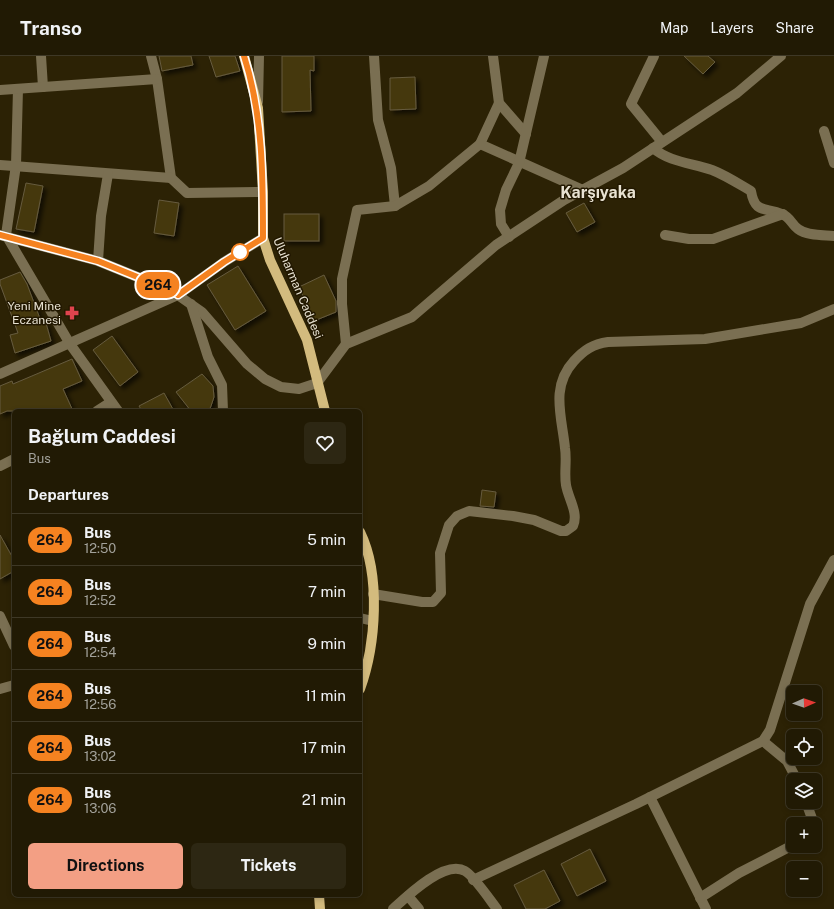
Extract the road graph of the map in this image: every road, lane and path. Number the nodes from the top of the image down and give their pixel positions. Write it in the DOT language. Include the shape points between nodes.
graph roads {
  1 [pos="41,56"];
  2 [pos="151,56"];
  3 [pos="244,56"];
  4 [pos="259,56"];
  5 [pos="374,56"];
  6 [pos="493,56"];
  7 [pos="544,56"];
  8 [pos="654,56"];
  9 [pos="781,56"];
  10 [pos="157,79"];
  11 [pos="43,87"];
  12 [pos="18,89"];
  13 [pos="0,90"];
  14 [pos="499,103"];
  15 [pos="258,108"];
  16 [pos="824,131"];
  17 [pos="526,134"];
  18 [pos="662,142"];
  19 [pos="480,144"];
  20 [pos="653,148"];
  21 [pos="519,163"];
  22 [pos="834,163"];
  23 [pos="16,165"];
  24 [pos="0,166"];
  25 [pos="108,174"];
  26 [pos="171,178"];
  27 [pos="582,190"];
  28 [pos="263,192"];
  29 [pos="395,206"];
  30 [pos="783,214"];
  31 [pos="3,235"];
  32 [pos="665,235"];
  33 [pos="834,236"];
  34 [pos="509,237"];
  35 [pos="263,238"];
  36 [pos="98,261"];
  37 [pos="178,295"];
  38 [pos="191,304"];
  39 [pos="834,309"];
  40 [pos="70,344"];
  41 [pos="346,344"];
  42 [pos="0,374"];
  43 [pos="317,383"];
  44 [pos="111,402"];
  45 [pos="100,409"];
  46 [pos="116,409"];
  47 [pos="223,409"];
  48 [pos="324,409"];
  49 [pos="12,460"];
  50 [pos="0,466"];
  51 [pos="362,538"];
  52 [pos="834,560"];
  53 [pos="373,594"];
  54 [pos="0,616"];
  55 [pos="362,618"];
  56 [pos="373,620"];
  57 [pos="12,642"];
  58 [pos="362,683"];
  59 [pos="12,686"];
  60 [pos="0,690"];
  61 [pos="763,741"];
  62 [pos="793,773"];
  63 [pos="650,797"];
  64 [pos="786,849"];
  65 [pos="473,880"];
  66 [pos="408,896"];
  67 [pos="319,897"];
  68 [pos="700,898"];
  69 [pos="320,909"];
  70 [pos="393,909"];
  71 [pos="419,909"];
  72 [pos="497,909"];
  73 [pos="706,909"];
  1 -- 11 [label="street"];
  2 -- 10 [label="street"];
  3 -- 15 [label="main road, Uluharman Caddesi"];
  4 -- 15 [label="street"];
  5 -- 29 [label="street" via="378,120 391,168"];
  6 -- 14 [label="street"];
  7 -- 17 [label="street"];
  8 -- 18 [label="street" via="631,104"];
  9 -- 18 [label="street" via="737,93"];
  10 -- 11 [label="street"];
  10 -- 26 [label="street"];
  11 -- 12 [label="street"];
  12 -- 13 [label="street"];
  12 -- 23 [label="street"];
  14 -- 17 [label="street"];
  14 -- 19 [label="street"];
  15 -- 28 [label="main road, Uluharman Caddesi"];
  16 -- 22 [label="street"];
  17 -- 21 [label="street"];
  18 -- 20 [label="street"];
  19 -- 21 [label="street"];
  19 -- 29 [label="street" via="429,186"];
  20 -- 27 [label="street"];
  20 -- 30 [label="street" via="668,158 713,170 751,191 758,208"];
  21 -- 27 [label="street"];
  21 -- 34 [label="street" via="500,210 501,224"];
  23 -- 24 [label="street"];
  23 -- 25 [label="street"];
  23 -- 31 [label="street"];
  25 -- 26 [label="street"];
  25 -- 36 [label="street" via="101,216"];
  26 -- 28 [label="street" via="187,193"];
  27 -- 34 [label="street"];
  28 -- 35 [label="main road, Uluharman Caddesi"];
  29 -- 41 [label="street" via="357,210 342,280"];
  30 -- 32 [label="street" via="713,239"];
  30 -- 33 [label="street" via="804,232"];
  31 -- 36 [label="street"];
  31 -- 40 [label="street"];
  34 -- 41 [label="street" via="444,288 412,317"];
  35 -- 37 [label="street"];
  35 -- 43 [label="main road, Uluharman Caddesi" via="270,260 307,340"];
  36 -- 37 [label="street"];
  37 -- 38 [label="street"];
  37 -- 40 [label="street"];
  38 -- 43 [label="street" via="202,312 247,364 265,379 281,387 299,389"];
  38 -- 47 [label="street" via="208,356 222,385"];
  39 -- 53 [label="street" via="801,322 705,339 608,342 585,350 565,373 558,398 565,448 566,483 575,516 573,526 561,531 524,518 463,513 452,521 444,536 440,553 442,588 437,599 422,602"];
  40 -- 42 [label="street"];
  40 -- 44 [label="street"];
  41 -- 43 [label="street"];
  43 -- 48 [label="main road, Uluharman Caddesi"];
  44 -- 45 [label="street"];
  44 -- 46 [label="street"];
  49 -- 50 [label="street"];
  51 -- 53 [label="main road" via="368,557"];
  52 -- 61 [label="street" via="810,604 768,733"];
  53 -- 56 [label="main road"];
  54 -- 57 [label="street"];
  55 -- 56 [label="street"];
  56 -- 58 [label="main road"];
  59 -- 60 [label="street"];
  61 -- 62 [label="street" via="787,762"];
  61 -- 63 [label="street"];
  63 -- 65 [label="street"];
  63 -- 68 [label="street"];
  64 -- 68 [label="street" via="739,873"];
  65 -- 66 [label="street" via="466,871 448,869"];
  65 -- 72 [label="street"];
  66 -- 70 [label="street"];
  66 -- 71 [label="street"];
  67 -- 69 [label="main road"];
  68 -- 73 [label="street"];
}
